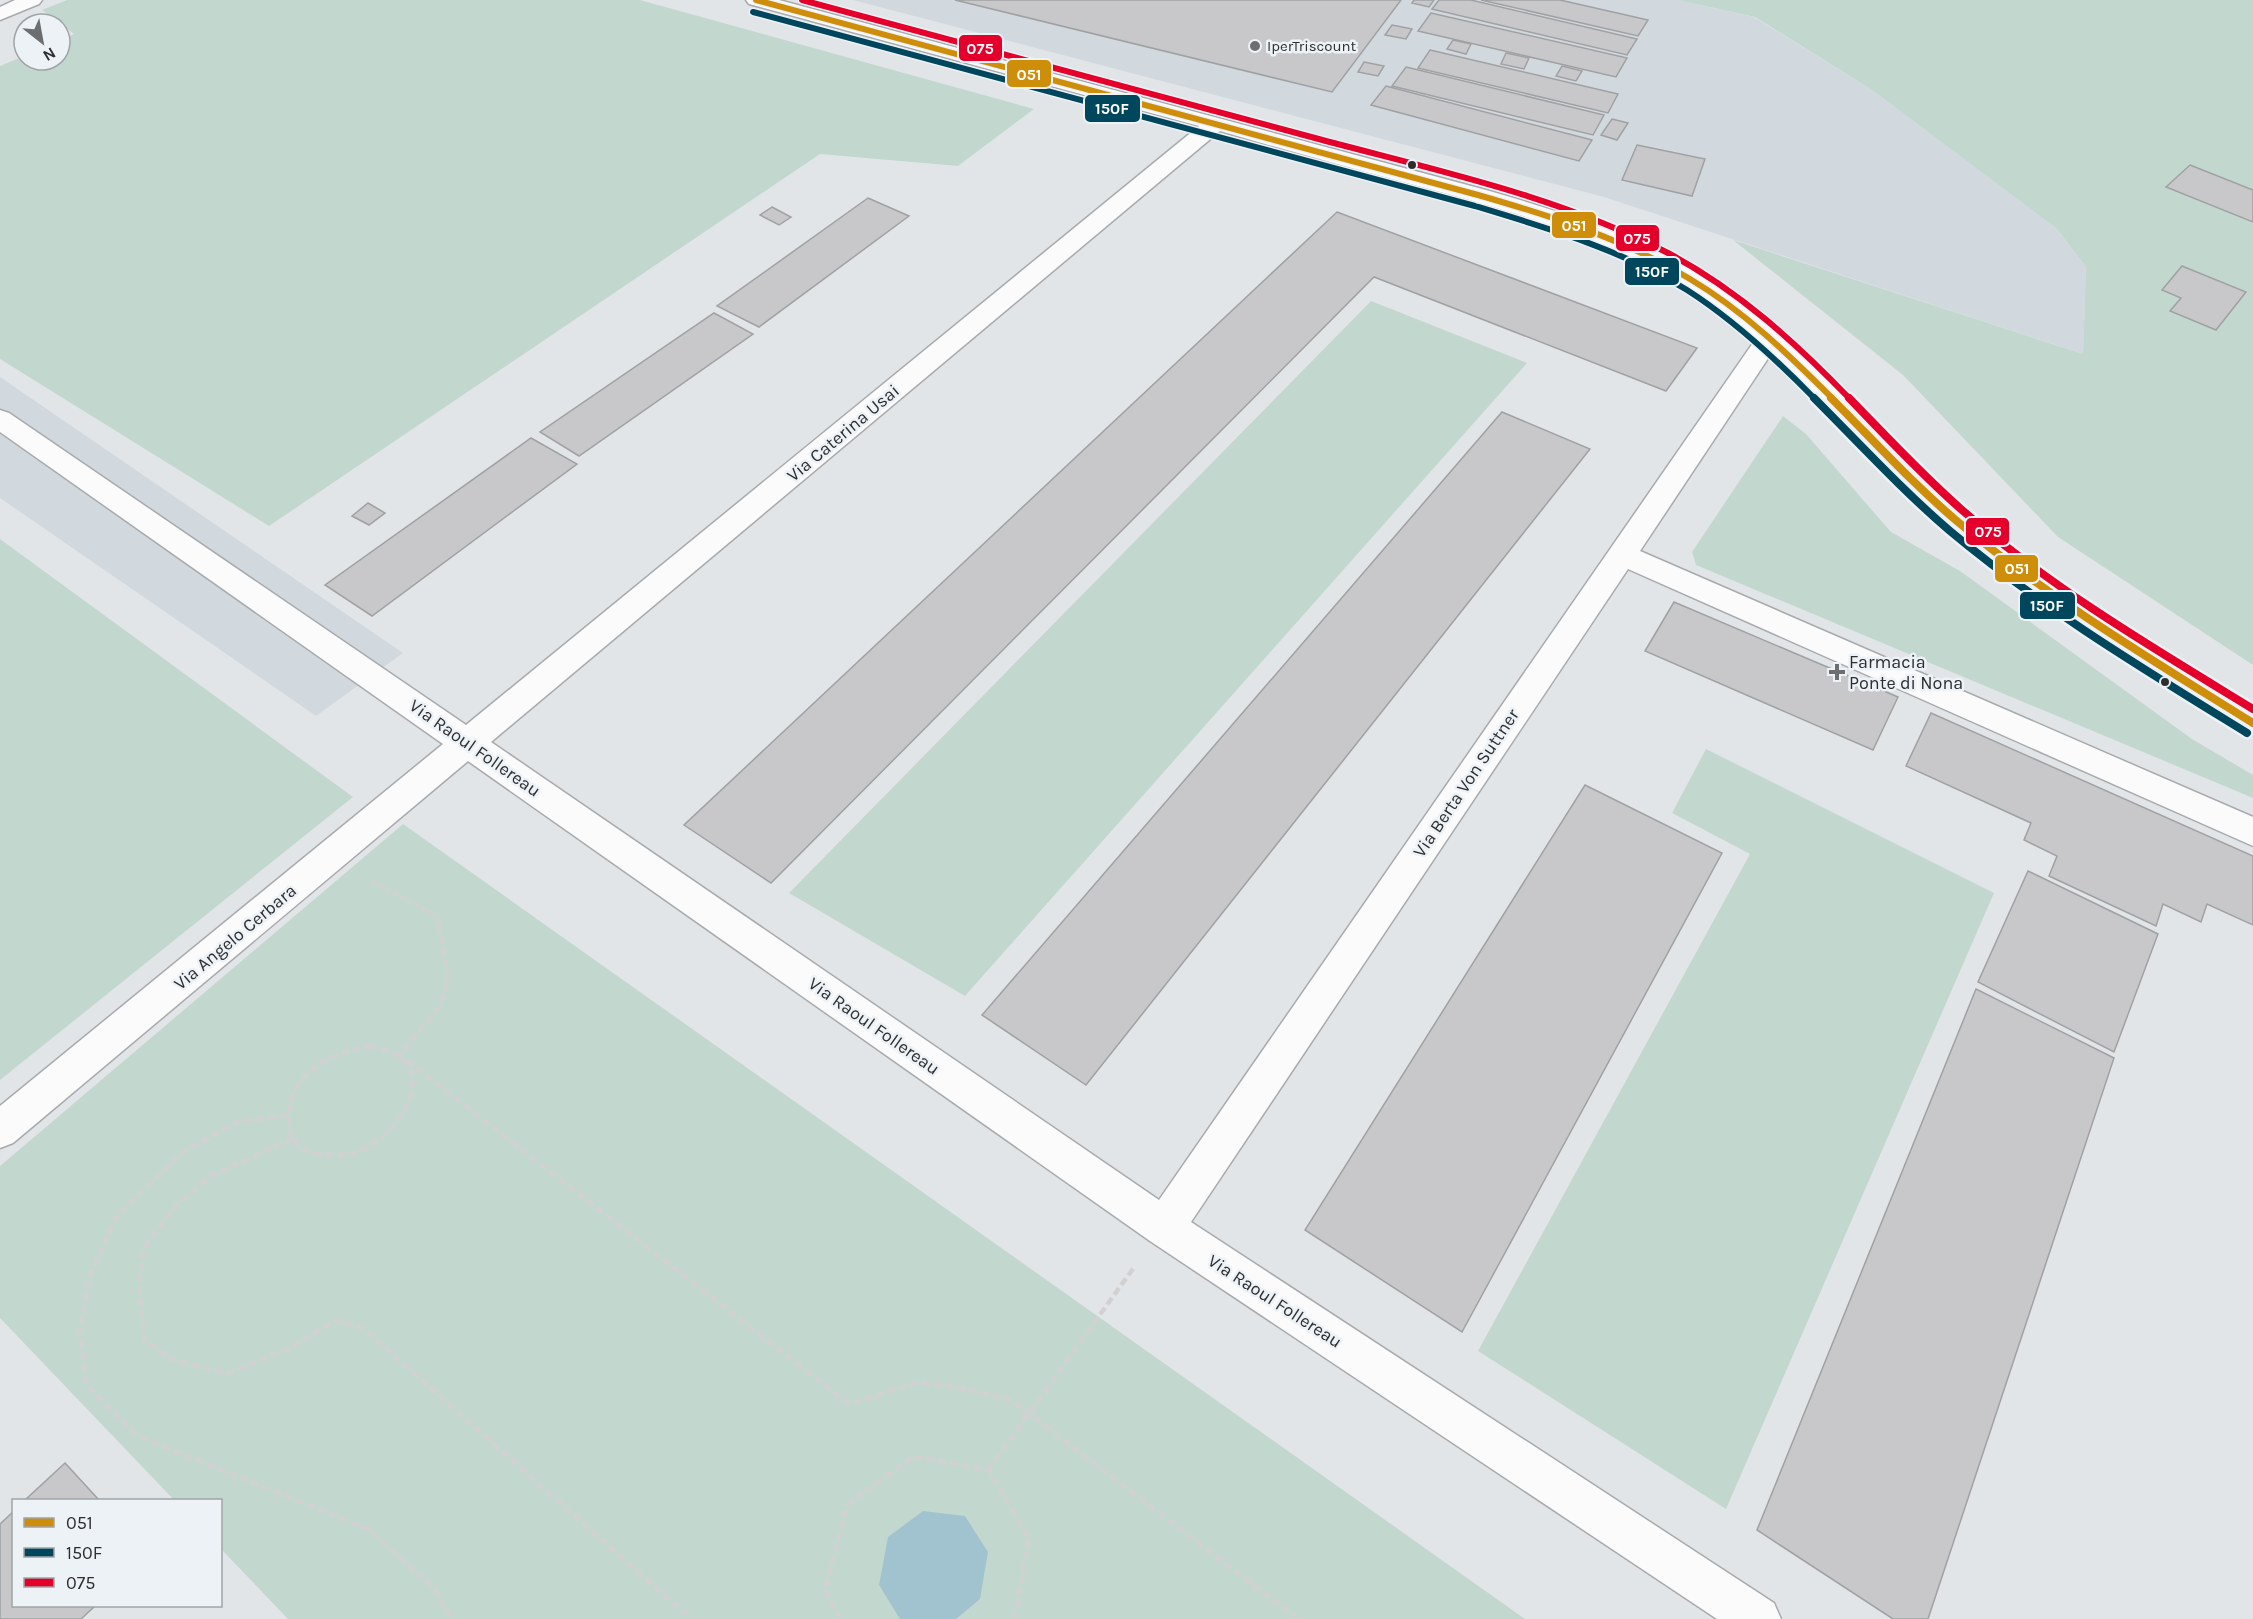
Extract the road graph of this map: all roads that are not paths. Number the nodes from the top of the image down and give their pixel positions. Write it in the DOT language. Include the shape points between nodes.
graph roads {
  1 [pos="32,0"];
  2 [pos="756,0"];
  3 [pos="0,14"];
  4 [pos="1216,123"];
  5 [pos="1769,339"];
  6 [pos="0,419"];
  7 [pos="1622,555"];
  8 [pos="2253,723"];
  9 [pos="469,743"];
  10 [pos="2253,832"];
  11 [pos="0,1130"];
  12 [pos="1164,1227"];
  13 [pos="1758,1619"];
  1 -- 3 [label="street"];
  2 -- 4 [label="street"];
  4 -- 5 [label="street" via="1536,213 1607,237 1689,278"];
  4 -- 9 [label="street, Via Caterina Usai"];
  5 -- 7 [label="street, Via Berta Von Suttner"];
  5 -- 8 [label="street" via="1918,487 1967,530 2095,624"];
  6 -- 9 [label="street, Via Raoul Follereau"];
  7 -- 10 [label="street"];
  7 -- 12 [label="street, Via Berta Von Suttner"];
  9 -- 11 [label="street, Via Angelo Cerbara"];
  9 -- 12 [label="street, Via Raoul Follereau"];
  12 -- 13 [label="street, Via Raoul Follereau"];
}
